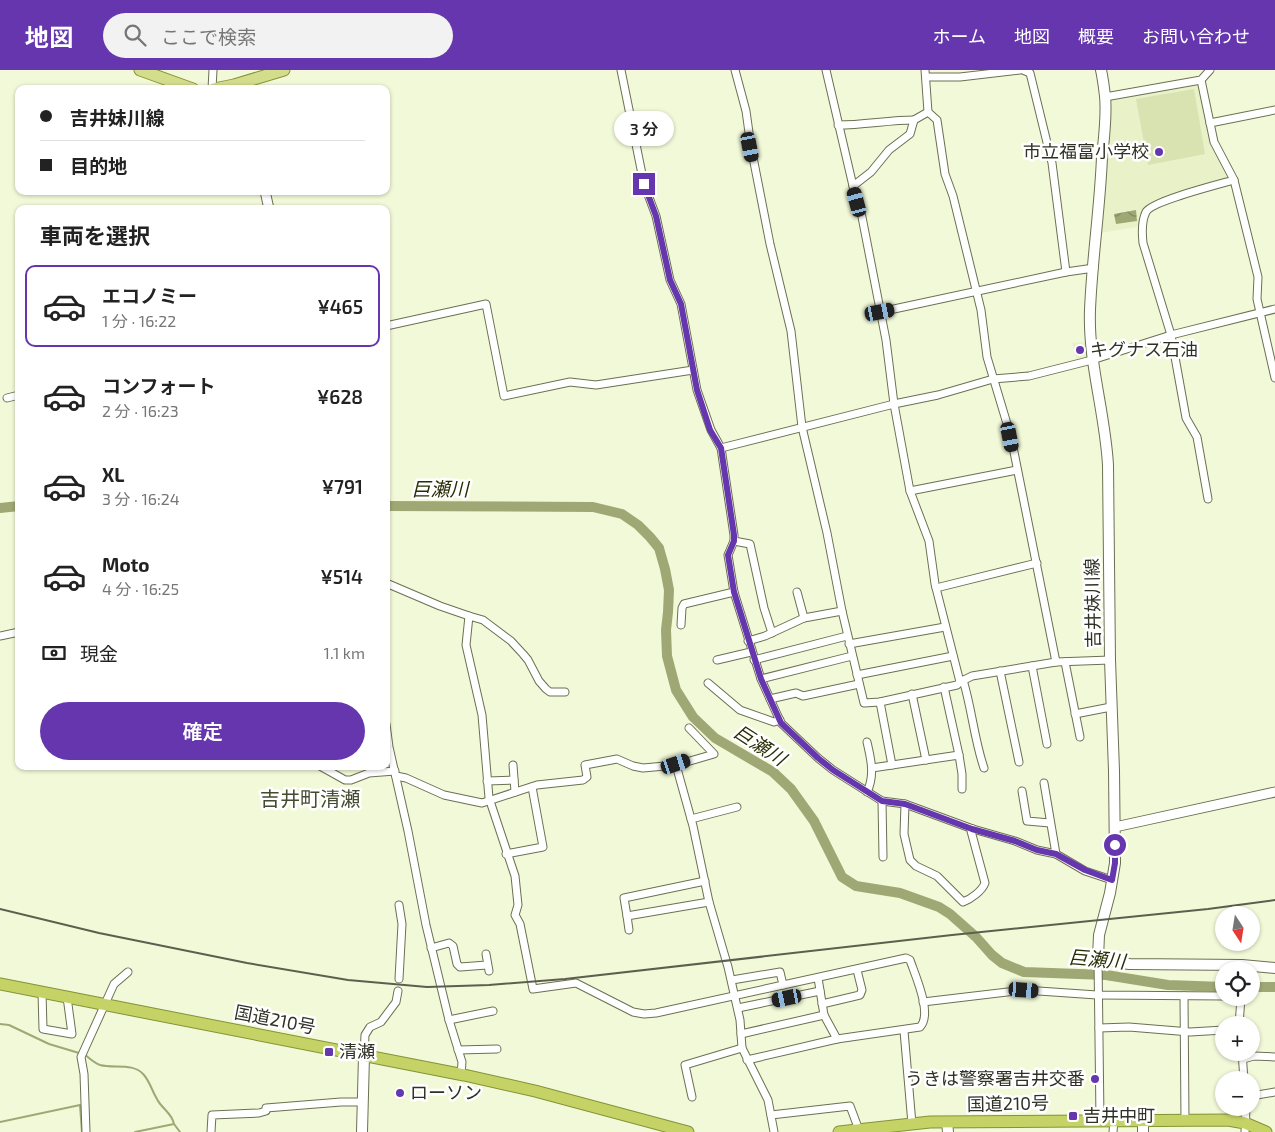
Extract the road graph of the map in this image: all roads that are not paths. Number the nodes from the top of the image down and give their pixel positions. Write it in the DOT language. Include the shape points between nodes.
graph roads {
  1 [pos="213,70"];
  2 [pos="284,70"];
  3 [pos="621,70"];
  4 [pos="735,70"];
  5 [pos="826,70"];
  6 [pos="1022,70"];
  7 [pos="1101,70"];
  8 [pos="144,71"];
  9 [pos="925,74"];
  10 [pos="1204,74"];
  11 [pos="182,85"];
  12 [pos="213,85"];
  13 [pos="241,85"];
  14 [pos="1105,97"];
  15 [pos="1275,110"];
  16 [pos="928,112"];
  17 [pos="914,120"];
  18 [pos="1210,123"];
  19 [pos="838,125"];
  20 [pos="1234,180"];
  21 [pos="853,186"];
  22 [pos="1094,268"];
  23 [pos="1066,272"];
  24 [pos="977,291"];
  25 [pos="1275,309"];
  26 [pos="880,312"];
  27 [pos="1259,312"];
  28 [pos="390,326"];
  29 [pos="1171,335"];
  30 [pos="1092,360"];
  31 [pos="693,370"];
  32 [pos="1275,378"];
  33 [pos="993,379"];
  34 [pos="15,397"];
  35 [pos="7,398"];
  36 [pos="894,404"];
  37 [pos="802,427"];
  38 [pos="721,448"];
  39 [pos="1017,470"];
  40 [pos="910,491"];
  41 [pos="1208,499"];
  42 [pos="734,541"];
  43 [pos="1037,563"];
  44 [pos="390,585"];
  45 [pos="936,588"];
  46 [pos="734,592"];
  47 [pos="797,592"];
  48 [pos="842,611"];
  49 [pos="469,616"];
  50 [pos="804,618"];
  51 [pos="681,624"];
  52 [pos="945,627"];
  53 [pos="15,633"];
  54 [pos="772,633"];
  55 [pos="0,636"];
  56 [pos="847,636"];
  57 [pos="748,641"];
  58 [pos="849,644"];
  59 [pos="751,652"];
  60 [pos="852,656"];
  61 [pos="953,656"];
  62 [pos="716,660"];
  63 [pos="754,660"];
  64 [pos="1110,660"];
  65 [pos="1056,662"];
  66 [pos="1065,662"];
  67 [pos="1032,666"];
  68 [pos="1000,671"];
  69 [pos="857,675"];
  70 [pos="761,679"];
  71 [pos="961,681"];
  72 [pos="708,683"];
  73 [pos="859,684"];
  74 [pos="944,688"];
  75 [pos="565,692"];
  76 [pos="912,694"];
  77 [pos="770,700"];
  78 [pos="880,702"];
  79 [pos="1111,707"];
  80 [pos="1075,714"];
  81 [pos="780,720"];
  82 [pos="689,728"];
  83 [pos="1080,737"];
  84 [pos="867,742"];
  85 [pos="1047,744"];
  86 [pos="390,750"];
  87 [pos="959,755"];
  88 [pos="926,760"];
  89 [pos="1019,762"];
  90 [pos="676,764"];
  91 [pos="513,765"];
  92 [pos="892,765"];
  93 [pos="872,768"];
  94 [pos="984,768"];
  95 [pos="327,770"];
  96 [pos="395,773"];
  97 [pos="514,780"];
  98 [pos="487,781"];
  99 [pos="1044,783"];
  100 [pos="532,787"];
  101 [pos="962,789"];
  102 [pos="1022,791"];
  103 [pos="514,792"];
  104 [pos="867,792"];
  105 [pos="1275,792"];
  106 [pos="882,801"];
  107 [pos="488,802"];
  108 [pos="905,804"];
  109 [pos="737,807"];
  110 [pos="691,819"];
  111 [pos="1050,823"];
  112 [pos="1115,827"];
  113 [pos="972,829"];
  114 [pos="506,854"];
  115 [pos="1056,854"];
  116 [pos="883,857"];
  117 [pos="1112,880"];
  118 [pos="705,881"];
  119 [pos="709,902"];
  120 [pos="399,905"];
  121 [pos="627,916"];
  122 [pos="629,930"];
  123 [pos="431,948"];
  124 [pos="486,954"];
  125 [pos="1097,961"];
  126 [pos="1215,967"];
  127 [pos="1260,968"];
  128 [pos="1275,968"];
  129 [pos="857,970"];
  130 [pos="128,972"];
  131 [pos="818,978"];
  132 [pos="399,979"];
  133 [pos="732,980"];
  134 [pos="0,984"];
  135 [pos="783,985"];
  136 [pos="398,991"];
  137 [pos="820,991"];
  138 [pos="42,992"];
  139 [pos="1097,993"];
  140 [pos="735,995"];
  141 [pos="1184,996"];
  142 [pos="1215,996"];
  143 [pos="67,997"];
  144 [pos="923,1002"];
  145 [pos="103,1004"];
  146 [pos="822,1004"];
  147 [pos="738,1008"];
  148 [pos="494,1011"];
  149 [pos="824,1015"];
  150 [pos="448,1020"];
  151 [pos="1099,1028"];
  152 [pos="1215,1030"];
  153 [pos="904,1031"];
  154 [pos="1184,1031"];
  155 [pos="740,1034"];
  156 [pos="838,1039"];
  157 [pos="742,1048"];
  158 [pos="497,1049"];
  159 [pos="458,1050"];
  160 [pos="364,1056"];
  161 [pos="1260,1056"];
  162 [pos="1275,1057"];
  163 [pos="747,1060"];
  164 [pos="462,1074"];
  165 [pos="1275,1092"];
  166 [pos="1260,1094"];
  167 [pos="692,1097"];
  168 [pos="363,1102"];
  169 [pos="771,1115"];
  170 [pos="1100,1120"];
  171 [pos="1185,1120"];
  172 [pos="912,1124"];
  173 [pos="1113,1126"];
  174 [pos="948,1127"];
  175 [pos="1143,1127"];
  176 [pos="1245,1127"];
  177 [pos="669,1129"];
  178 [pos="860,1130"];
  179 [pos="86,1132"];
  180 [pos="211,1132"];
  181 [pos="362,1132"];
  182 [pos="688,1132"];
  183 [pos="774,1132"];
  184 [pos="839,1132"];
  185 [pos="1266,1132"];
  1 -- 12 [label="street"];
  2 -- 13 [label="main road"];
  3 -- 31 [label="street" via="644,184 656,216 670,280 681,304"];
  4 -- 37 [label="street" via="790,331"];
  5 -- 19 [label="street"];
  6 -- 9 [label="street" via="960,77"];
  6 -- 23 [label="street" via="1030,73 1052,163"];
  7 -- 14 [label="main road, 吉井妹川線"];
  8 -- 11 [label="main road"];
  9 -- 16 [label="street"];
  10 -- 14 [label="street"];
  10 -- 18 [label="street"];
  14 -- 22 [label="main road, 吉井妹川線"];
  15 -- 18 [label="street"];
  16 -- 17 [label="street"];
  16 -- 24 [label="street" via="937,120 945,174"];
  17 -- 19 [label="street"];
  17 -- 21 [label="street" via="910,134"];
  18 -- 20 [label="street" via="1214,142"];
  19 -- 21 [label="street"];
  20 -- 27 [label="street" via="1258,277"];
  20 -- 29 [label="street" via="1152,205 1146,211 1143,243"];
  21 -- 26 [label="street"];
  22 -- 23 [label="street"];
  22 -- 30 [label="main road, 吉井妹川線" via="1090,309"];
  23 -- 24 [label="street"];
  24 -- 26 [label="street"];
  24 -- 33 [label="street"];
  25 -- 27 [label="street"];
  26 -- 36 [label="street"];
  27 -- 29 [label="street"];
  27 -- 32 [label="street"];
  28 -- 31 [label="street" via="486,304 504,396 570,382 596,385"];
  29 -- 30 [label="street"];
  29 -- 41 [label="street" via="1186,418 1198,437"];
  30 -- 33 [label="street" via="1029,376"];
  30 -- 64 [label="main road, 吉井妹川線" via="1107,444"];
  31 -- 38 [label="street" via="710,430"];
  33 -- 36 [label="street"];
  33 -- 39 [label="street"];
  34 -- 35 [label="street"];
  36 -- 37 [label="street"];
  36 -- 40 [label="street"];
  37 -- 38 [label="street"];
  37 -- 48 [label="street"];
  38 -- 42 [label="street"];
  39 -- 40 [label="street"];
  39 -- 43 [label="street"];
  40 -- 45 [label="street" via="929,541"];
  42 -- 46 [label="street" via="728,555"];
  42 -- 54 [label="street" via="750,544"];
  43 -- 45 [label="street"];
  43 -- 65 [label="street"];
  44 -- 49 [label="street"];
  45 -- 52 [label="street"];
  46 -- 51 [label="street" via="684,604"];
  46 -- 57 [label="street"];
  47 -- 50 [label="street"];
  48 -- 50 [label="street"];
  48 -- 56 [label="street"];
  49 -- 75 [label="street" via="483,620 511,641 528,660 546,689"];
  49 -- 98 [label="street" via="466,645 482,715"];
  50 -- 54 [label="street"];
  52 -- 58 [label="street"];
  52 -- 61 [label="street"];
  53 -- 55 [label="street"];
  54 -- 57 [label="street"];
  56 -- 58 [label="street"];
  56 -- 63 [label="street"];
  57 -- 59 [label="street"];
  58 -- 60 [label="street"];
  59 -- 62 [label="street"];
  59 -- 63 [label="street"];
  60 -- 69 [label="street"];
  60 -- 70 [label="street"];
  61 -- 69 [label="street"];
  61 -- 71 [label="street"];
  63 -- 70 [label="street"];
  64 -- 66 [label="street"];
  64 -- 79 [label="main road, 吉井妹川線"];
  65 -- 66 [label="street"];
  65 -- 67 [label="street"];
  66 -- 80 [label="street"];
  67 -- 68 [label="street"];
  67 -- 85 [label="street"];
  68 -- 71 [label="street"];
  68 -- 89 [label="street"];
  69 -- 73 [label="street"];
  70 -- 77 [label="street"];
  71 -- 74 [label="street"];
  71 -- 94 [label="street" via="969,699"];
  72 -- 81 [label="street" via="740,710 774,722"];
  73 -- 77 [label="street"];
  73 -- 78 [label="street" via="864,703"];
  74 -- 76 [label="street"];
  74 -- 87 [label="street"];
  76 -- 78 [label="street"];
  76 -- 88 [label="street"];
  77 -- 81 [label="street"];
  78 -- 92 [label="street"];
  79 -- 80 [label="street"];
  79 -- 112 [label="main road, 吉井妹川線"];
  80 -- 83 [label="street"];
  81 -- 104 [label="street" via="818,758"];
  82 -- 90 [label="street" via="714,754"];
  84 -- 93 [label="street"];
  86 -- 96 [label="street"];
  87 -- 88 [label="street"];
  87 -- 101 [label="street"];
  88 -- 92 [label="street"];
  90 -- 100 [label="street" via="643,768 617,759 585,765 588,777 583,780"];
  90 -- 110 [label="street"];
  91 -- 97 [label="street"];
  92 -- 93 [label="street"];
  93 -- 104 [label="street"];
  95 -- 96 [label="street" via="345,780 369,773"];
  96 -- 107 [label="street" via="444,795"];
  96 -- 123 [label="street"];
  97 -- 98 [label="street"];
  97 -- 103 [label="street"];
  98 -- 107 [label="street"];
  99 -- 111 [label="street"];
  100 -- 103 [label="street"];
  100 -- 114 [label="street" via="543,847"];
  102 -- 111 [label="street" via="1027,821"];
  103 -- 107 [label="street"];
  104 -- 106 [label="street"];
  105 -- 112 [label="street"];
  106 -- 108 [label="street"];
  106 -- 116 [label="street"];
  107 -- 114 [label="street"];
  108 -- 113 [label="street"];
  108 -- 113 [label="street" via="904,834 910,860 937,876 963,902 985,883"];
  109 -- 110 [label="street"];
  110 -- 118 [label="street"];
  111 -- 115 [label="street"];
  112 -- 117 [label="main road, 吉井妹川線"];
  113 -- 115 [label="street"];
  114 -- 140 [label="street" via="515,876 518,905 515,915 520,924 533,988 576,984 633,1012 644,1014"];
  115 -- 117 [label="street"];
  117 -- 125 [label="main road, 吉井妹川線"];
  118 -- 119 [label="street"];
  118 -- 121 [label="street" via="624,898"];
  119 -- 121 [label="street"];
  119 -- 133 [label="street"];
  120 -- 132 [label="street" via="402,924"];
  121 -- 122 [label="street"];
  123 -- 124 [label="street" via="453,946 460,967 488,968"];
  123 -- 150 [label="street"];
  125 -- 126 [label="main road"];
  125 -- 139 [label="street"];
  127 -- 128 [label="main road"];
  129 -- 131 [label="street"];
  129 -- 144 [label="street" via="906,958 910,960"];
  129 -- 146 [label="street" via="862,990 860,995"];
  130 -- 145 [label="street" via="114,984"];
  131 -- 135 [label="street"];
  131 -- 137 [label="street"];
  133 -- 135 [label="street" via="780,972"];
  133 -- 140 [label="street"];
  134 -- 138 [label="highway, 国道210号"];
  135 -- 140 [label="street"];
  136 -- 160 [label="street" via="396,1002 381,1022 365,1035"];
  137 -- 146 [label="street"];
  137 -- 147 [label="street"];
  138 -- 143 [label="highway, 国道210号"];
  138 -- 143 [label="street" via="43,1029 72,1034"];
  139 -- 141 [label="street"];
  139 -- 144 [label="street" via="1024,990"];
  139 -- 151 [label="street"];
  140 -- 147 [label="street"];
  141 -- 142 [label="street"];
  141 -- 154 [label="street"];
  143 -- 145 [label="highway, 国道210号"];
  144 -- 153 [label="street" via="924,1022"];
  145 -- 160 [label="highway, 国道210号"];
  145 -- 179 [label="street" via="82,1054"];
  146 -- 149 [label="street"];
  147 -- 155 [label="street"];
  148 -- 150 [label="street"];
  149 -- 155 [label="street"];
  149 -- 156 [label="street"];
  150 -- 159 [label="street"];
  151 -- 154 [label="street"];
  151 -- 170 [label="street"];
  152 -- 154 [label="street"];
  153 -- 156 [label="street"];
  153 -- 172 [label="street"];
  154 -- 171 [label="street"];
  155 -- 157 [label="street"];
  156 -- 163 [label="street"];
  157 -- 163 [label="street"];
  157 -- 167 [label="street" via="685,1065"];
  158 -- 159 [label="street"];
  159 -- 164 [label="street"];
  160 -- 164 [label="highway, 国道210号"];
  160 -- 168 [label="main road"];
  161 -- 162 [label="street"];
  163 -- 169 [label="street" via="768,1100"];
  164 -- 177 [label="highway, 国道210号"];
  165 -- 166 [label="street"];
  168 -- 180 [label="street" via="212,1115"];
  168 -- 181 [label="main road"];
  169 -- 178 [label="street" via="850,1106"];
  169 -- 183 [label="street"];
  170 -- 173 [label="highway, 国道210号"];
  170 -- 174 [label="highway, 国道210号"];
  171 -- 175 [label="highway, 国道210号"];
  171 -- 176 [label="highway, 国道210号" via="1228,1120"];
  172 -- 174 [label="highway, 国道210号"];
  172 -- 178 [label="highway, 国道210号"];
  173 -- 175 [label="highway, 国道210号"];
  176 -- 185 [label="highway, 国道210号"];
  177 -- 182 [label="highway, 国道210号"];
  178 -- 184 [label="highway, 国道210号"];
}
